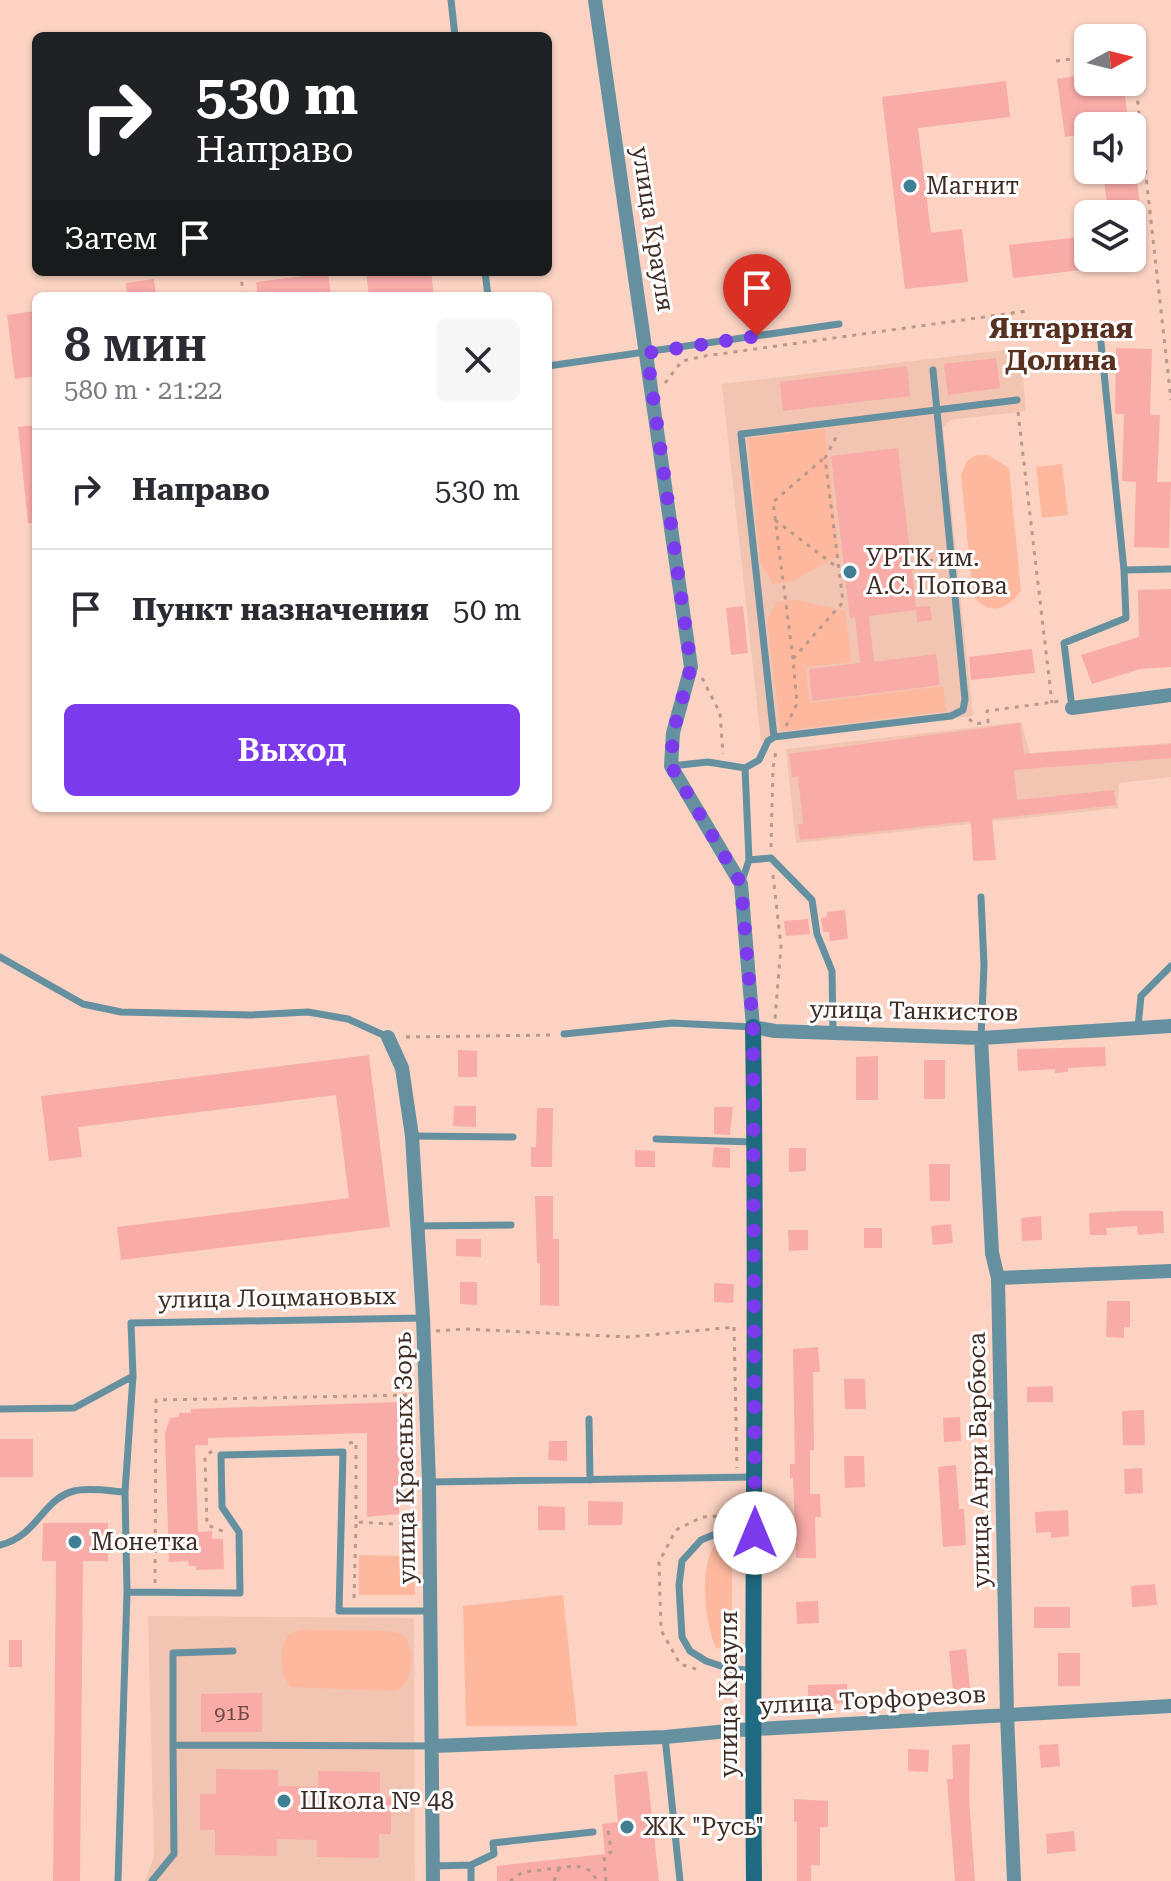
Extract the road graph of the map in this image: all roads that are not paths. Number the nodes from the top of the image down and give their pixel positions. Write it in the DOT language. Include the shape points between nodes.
graph roads {
  1 [pos="451,0"];
  2 [pos="595,0"];
  3 [pos="455,32"];
  4 [pos="839,324"];
  5 [pos="1100,333"];
  6 [pos="647,353"];
  7 [pos="552,365"];
  8 [pos="933,370"];
  9 [pos="1017,400"];
  10 [pos="935,411"];
  11 [pos="1171,569"];
  12 [pos="1124,570"];
  13 [pos="1171,695"];
  14 [pos="1072,708"];
  15 [pos="777,736"];
  16 [pos="671,766"];
  17 [pos="745,768"];
  18 [pos="749,860"];
  19 [pos="741,884"];
  20 [pos="981,897"];
  21 [pos="0,957"];
  22 [pos="1171,966"];
  23 [pos="1171,1026"];
  24 [pos="753,1027"];
  25 [pos="1138,1027"];
  26 [pos="833,1031"];
  27 [pos="564,1034"];
  28 [pos="388,1037"];
  29 [pos="981,1038"];
  30 [pos="412,1136"];
  31 [pos="513,1137"];
  32 [pos="656,1139"];
  33 [pos="755,1142"];
  34 [pos="511,1225"];
  35 [pos="418,1226"];
  36 [pos="1171,1271"];
  37 [pos="998,1278"];
  38 [pos="424,1325"];
  39 [pos="133,1376"];
  40 [pos="0,1409"];
  41 [pos="589,1419"];
  42 [pos="755,1477"];
  43 [pos="590,1480"];
  44 [pos="429,1482"];
  45 [pos="125,1492"];
  46 [pos="755,1533"];
  47 [pos="0,1545"];
  48 [pos="127,1592"];
  49 [pos="430,1611"];
  50 [pos="233,1651"];
  51 [pos="752,1670"];
  52 [pos="1171,1706"];
  53 [pos="1007,1714"];
  54 [pos="752,1729"];
  55 [pos="665,1737"];
  56 [pos="173,1745"];
  57 [pos="434,1746"];
  58 [pos="593,1832"];
  59 [pos="471,1865"];
  60 [pos="433,1874"];
  61 [pos="118,1881"];
  62 [pos="152,1881"];
  63 [pos="471,1881"];
  64 [pos="680,1881"];
  65 [pos="754,1881"];
  66 [pos="1014,1881"];
  1 -- 3 [label="lane"];
  2 -- 6 [label="street, улица Крауля"];
  4 -- 6 [label="lane"];
  5 -- 12 [label="lane"];
  6 -- 7 [label="lane"];
  6 -- 16 [label="street, улица Крауля" via="691,667 673,733"];
  8 -- 10 [label="lane"];
  9 -- 10 [label="lane"];
  10 -- 15 [label="lane" via="963,710 951,716"];
  10 -- 15 [label="lane" via="741,434"];
  11 -- 12 [label="lane"];
  12 -- 14 [label="lane" via="1126,618 1064,643"];
  13 -- 14 [label="street"];
  15 -- 17 [label="lane" via="768,741 759,760"];
  16 -- 17 [label="lane" via="708,762"];
  16 -- 19 [label="street, улица Крауля"];
  17 -- 18 [label="lane"];
  18 -- 19 [label="lane"];
  18 -- 26 [label="lane" via="771,858 812,900 817,934 832,971"];
  19 -- 24 [label="street, улица Крауля"];
  20 -- 29 [label="lane"];
  21 -- 28 [label="lane" via="96,1007 121,1012 308,1012 348,1019"];
  22 -- 25 [label="lane" via="1141,996"];
  23 -- 25 [label="street, улица Танкистов"];
  24 -- 26 [label="street, улица Танкистов"];
  24 -- 27 [label="lane" via="672,1023"];
  24 -- 33 [label="street, улица Крауля"];
  25 -- 29 [label="street, улица Танкистов"];
  26 -- 29 [label="street, улица Танкистов"];
  28 -- 30 [label="street, улица Красных Зорь" via="402,1068"];
  29 -- 37 [label="street, улица Анри Барбюса" via="992,1253"];
  30 -- 31 [label="lane"];
  30 -- 35 [label="street, улица Красных Зорь"];
  32 -- 33 [label="lane"];
  33 -- 42 [label="street, улица Крауля"];
  34 -- 35 [label="lane"];
  35 -- 38 [label="street, улица Красных Зорь"];
  36 -- 37 [label="street"];
  37 -- 53 [label="street, улица Анри Барбюса"];
  38 -- 39 [label="lane, улица Лоцмановых" via="131,1323"];
  38 -- 44 [label="street, улица Красных Зорь"];
  39 -- 40 [label="lane" via="74,1408"];
  39 -- 45 [label="lane"];
  41 -- 43 [label="lane"];
  42 -- 43 [label="lane"];
  42 -- 46 [label="street, улица Крауля"];
  43 -- 44 [label="lane"];
  44 -- 49 [label="street, улица Красных Зорь"];
  45 -- 47 [label="lane" via="75,1490 49,1505 30,1531"];
  45 -- 48 [label="lane"];
  46 -- 51 [label="street, улица Крауля"];
  46 -- 51 [label="lane" via="718,1533 701,1540 682,1561 679,1585 682,1637 690,1651 730,1669"];
  48 -- 49 [label="lane" via="240,1593 239,1532 222,1507 221,1455 343,1452 339,1611"];
  48 -- 61 [label="lane"];
  49 -- 57 [label="street, улица Красных Зорь"];
  50 -- 56 [label="lane" via="173,1653"];
  51 -- 54 [label="street, улица Крауля"];
  52 -- 53 [label="street, улица Торфорезов"];
  53 -- 54 [label="street, улица Торфорезов"];
  53 -- 66 [label="street, улица Анри Барбюса"];
  54 -- 55 [label="street, улица Торфорезов"];
  54 -- 65 [label="street, улица Крауля"];
  55 -- 57 [label="street, улица Торфорезов"];
  55 -- 64 [label="lane"];
  56 -- 57 [label="lane"];
  56 -- 62 [label="lane" via="174,1854"];
  57 -- 60 [label="street, улица Красных Зорь"];
  58 -- 59 [label="lane" via="493,1843 494,1854"];
  59 -- 60 [label="lane"];
  59 -- 63 [label="lane"];
}
